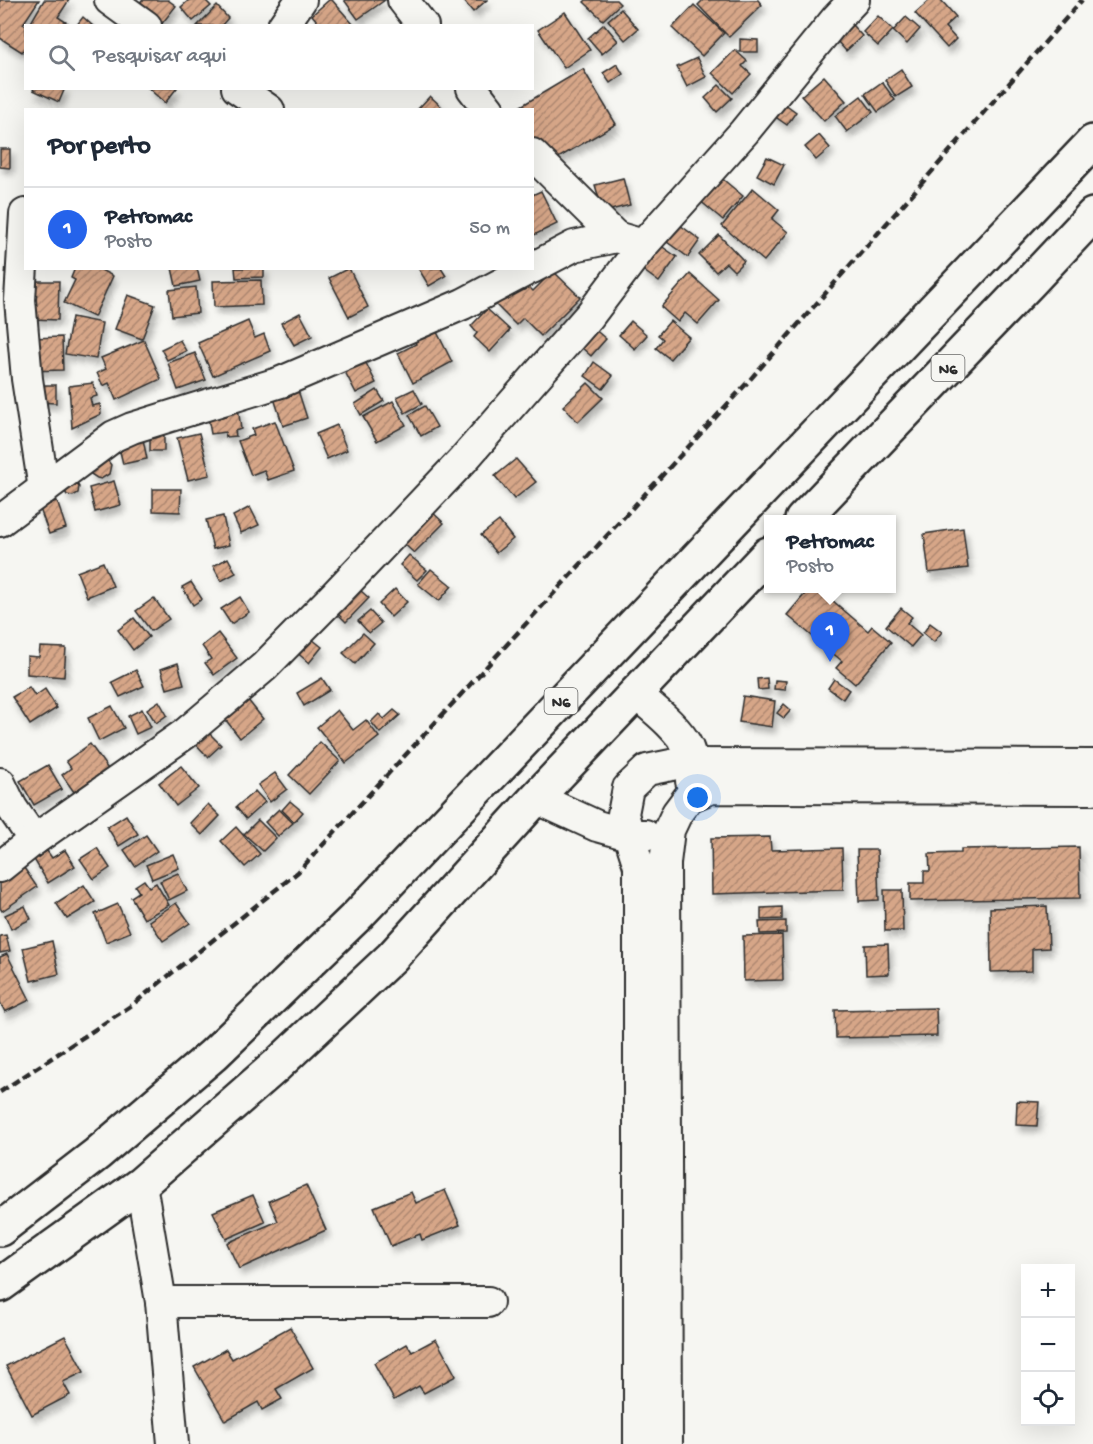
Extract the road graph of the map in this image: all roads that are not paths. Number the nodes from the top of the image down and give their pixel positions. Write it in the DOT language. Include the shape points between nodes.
graph roads {
  1 [pos="110,0"];
  2 [pos="301,0"];
  3 [pos="403,0"];
  4 [pos="836,6"];
  5 [pos="144,24"];
  6 [pos="284,24"];
  7 [pos="421,24"];
  8 [pos="240,90"];
  9 [pos="474,90"];
  10 [pos="266,108"];
  11 [pos="487,108"];
  12 [pos="1093,142"];
  13 [pos="534,156"];
  14 [pos="1093,215"];
  15 [pos="24,231"];
  16 [pos="630,241"];
  17 [pos="534,267"];
  18 [pos="528,270"];
  19 [pos="44,489"];
  20 [pos="806,515"];
  21 [pos="0,521"];
  22 [pos="764,558"];
  23 [pos="635,693"];
  24 [pos="692,764"];
  25 [pos="1093,765"];
  26 [pos="0,783"];
  27 [pos="1093,789"];
  28 [pos="689,797"];
  29 [pos="536,798"];
  30 [pos="669,830"];
  31 [pos="629,835"];
  32 [pos="34,840"];
  33 [pos="0,867"];
  34 [pos="141,1184"];
  35 [pos="0,1229"];
  36 [pos="0,1285"];
  37 [pos="161,1302"];
  38 [pos="488,1302"];
  39 [pos="173,1444"];
  40 [pos="639,1444"];
  41 [pos="667,1444"];
  1 -- 5 [label="street"];
  2 -- 6 [label="street"];
  3 -- 7 [label="street"];
  4 -- 16 [label="street" via="744,132"];
  8 -- 10 [label="street"];
  9 -- 11 [label="street"];
  12 -- 35 [label="highway, N6" via="357,916 213,1055"];
  13 -- 16 [label="street"];
  14 -- 20 [label="highway, N6"];
  15 -- 19 [label="street" via="20,300 27,380"];
  16 -- 17 [label="street" via="574,246"];
  16 -- 32 [label="street" via="590,315 463,460 264,667 186,733"];
  18 -- 19 [label="street" via="463,304 281,382 114,436"];
  19 -- 21 [label="street"];
  22 -- 23 [label="highway"];
  23 -- 24 [label="street" via="672,726 688,747"];
  23 -- 29 [label="highway"];
  24 -- 25 [label="street"];
  24 -- 28 [label="street"];
  24 -- 31 [label="street" via="647,770 627,788 623,814"];
  26 -- 32 [label="street"];
  27 -- 28 [label="street" via="711,788"];
  28 -- 30 [label="street"];
  29 -- 31 [label="street" via="597,826"];
  29 -- 34 [label="highway" via="392,957"];
  30 -- 31 [label="street"];
  30 -- 41 [label="street" via="664,863"];
  31 -- 40 [label="street" via="639,866"];
  32 -- 33 [label="street"];
  34 -- 36 [label="highway"];
  34 -- 37 [label="street"];
  37 -- 38 [label="street"];
  37 -- 39 [label="street"];
}
